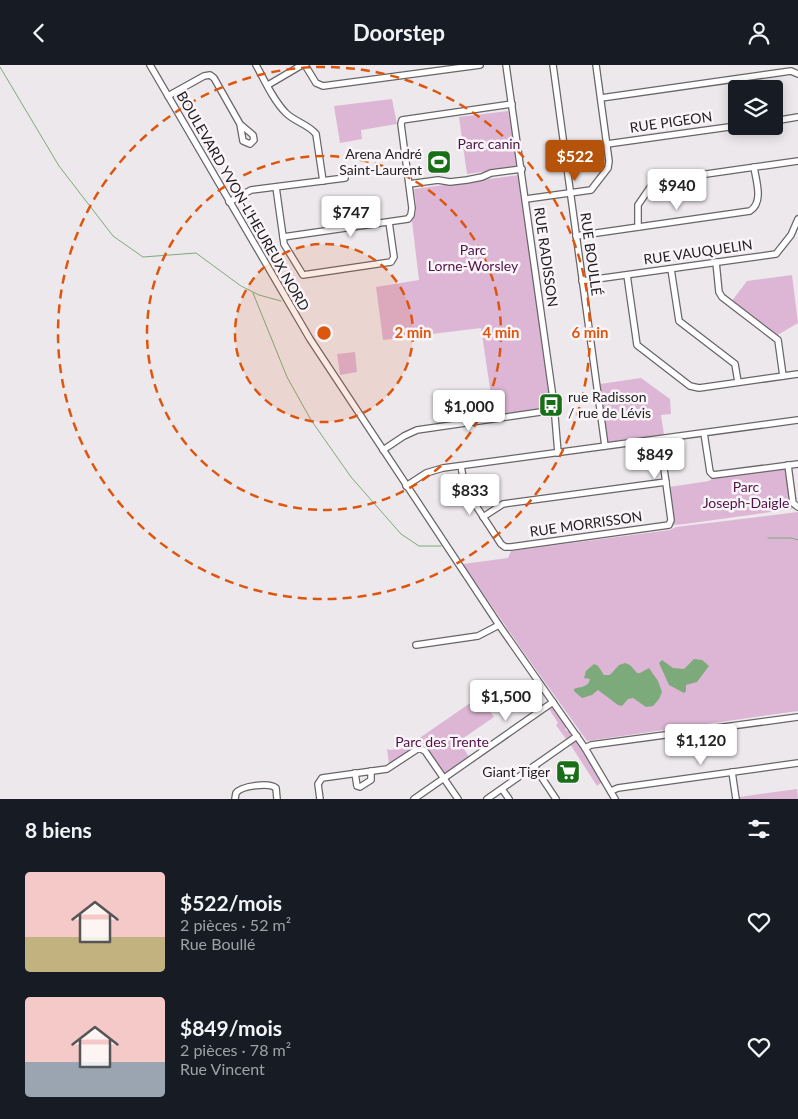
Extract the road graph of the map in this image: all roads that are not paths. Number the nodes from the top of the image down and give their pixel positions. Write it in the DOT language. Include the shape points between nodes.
graph roads {
  1 [pos="150,65"];
  2 [pos="256,65"];
  3 [pos="304,65"];
  4 [pos="480,65"];
  5 [pos="506,65"];
  6 [pos="553,65"];
  7 [pos="596,65"];
  8 [pos="460,66"];
  9 [pos="798,74"];
  10 [pos="268,85"];
  11 [pos="168,96"];
  12 [pos="601,98"];
  13 [pos="512,104"];
  14 [pos="798,117"];
  15 [pos="783,120"];
  16 [pos="240,124"];
  17 [pos="728,127"];
  18 [pos="607,144"];
  19 [pos="798,161"];
  20 [pos="754,167"];
  21 [pos="522,169"];
  22 [pos="345,178"];
  23 [pos="323,181"];
  24 [pos="409,184"];
  25 [pos="276,187"];
  26 [pos="570,193"];
  27 [pos="526,199"];
  28 [pos="229,202"];
  29 [pos="798,219"];
  30 [pos="389,222"];
  31 [pos="638,227"];
  32 [pos="796,232"];
  33 [pos="576,236"];
  34 [pos="283,237"];
  35 [pos="716,263"];
  36 [pos="671,269"];
  37 [pos="627,275"];
  38 [pos="582,281"];
  39 [pos="798,374"];
  40 [pos="783,376"];
  41 [pos="738,382"];
  42 [pos="554,411"];
  43 [pos="798,420"];
  44 [pos="704,433"];
  45 [pos="660,439"];
  46 [pos="605,446"];
  47 [pos="382,450"];
  48 [pos="558,453"];
  49 [pos="798,464"];
  50 [pos="788,465"];
  51 [pos="462,466"];
  52 [pos="666,482"];
  53 [pos="406,486"];
  54 [pos="797,506"];
  55 [pos="483,517"];
  56 [pos="499,625"];
  57 [pos="416,645"];
  58 [pos="553,701"];
  59 [pos="798,717"];
  60 [pos="577,736"];
  61 [pos="585,748"];
  62 [pos="798,763"];
  63 [pos="534,766"];
  64 [pos="371,771"];
  65 [pos="732,772"];
  66 [pos="355,773"];
  67 [pos="444,778"];
  68 [pos="502,789"];
  69 [pos="611,791"];
  70 [pos="235,799"];
  71 [pos="278,799"];
  72 [pos="320,799"];
  73 [pos="414,799"];
  74 [pos="458,799"];
  75 [pos="488,799"];
  76 [pos="509,799"];
  77 [pos="556,799"];
  78 [pos="615,799"];
  79 [pos="736,799"];
  1 -- 11 [label="street, BOULEVARD YVON-L'HEUREUX NORD"];
  2 -- 10 [label="street"];
  3 -- 8 [label="street" via="316,83 323,87"];
  3 -- 10 [label="street"];
  4 -- 8 [label="street"];
  5 -- 13 [label="street, RUE RADISSON"];
  6 -- 26 [label="street, RUE BOULLÉ"];
  7 -- 12 [label="street"];
  9 -- 12 [label="street" via="791,71"];
  10 -- 23 [label="street" via="286,113 315,132"];
  11 -- 16 [label="street" via="210,75"];
  11 -- 28 [label="street, BOULEVARD YVON-L'HEUREUX NORD"];
  12 -- 18 [label="street"];
  13 -- 21 [label="street, RUE RADISSON"];
  13 -- 24 [label="street" via="402,120"];
  14 -- 15 [label="street"];
  17 -- 18 [label="street, RUE PIGEON"];
  18 -- 26 [label="street" via="609,167 593,188"];
  19 -- 20 [label="street"];
  20 -- 31 [label="street" via="657,181 638,205"];
  20 -- 31 [label="street" via="758,201 750,211"];
  21 -- 24 [label="street" via="450,182 438,180"];
  21 -- 27 [label="street, RUE RADISSON"];
  22 -- 23 [label="street"];
  23 -- 25 [label="street"];
  24 -- 30 [label="street" via="410,217"];
  25 -- 28 [label="street" via="249,191"];
  25 -- 34 [label="street"];
  26 -- 27 [label="street"];
  26 -- 33 [label="street, RUE BOULLÉ"];
  27 -- 42 [label="street, RUE RADISSON"];
  28 -- 47 [label="street, BOULEVARD YVON-L'HEUREUX NORD" via="300,323"];
  29 -- 32 [label="street, RUE VAUQUELIN"];
  30 -- 34 [label="street"];
  30 -- 34 [label="street" via="394,257 388,264 303,275"];
  31 -- 33 [label="street"];
  32 -- 35 [label="street, RUE VAUQUELIN" via="777,254"];
  33 -- 38 [label="street, RUE BOULLÉ"];
  35 -- 36 [label="street, RUE VAUQUELIN"];
  35 -- 40 [label="street" via="722,298 778,340"];
  36 -- 37 [label="street, RUE VAUQUELIN"];
  36 -- 41 [label="street" via="679,321 735,364"];
  37 -- 38 [label="street, RUE VAUQUELIN"];
  37 -- 41 [label="street" via="638,347 693,387"];
  38 -- 46 [label="street, RUE BOULLÉ"];
  39 -- 40 [label="street"];
  40 -- 41 [label="street"];
  42 -- 47 [label="street" via="417,430"];
  42 -- 48 [label="street, RUE RADISSON"];
  43 -- 44 [label="street"];
  44 -- 45 [label="street"];
  44 -- 50 [label="street" via="713,475"];
  45 -- 46 [label="street"];
  45 -- 52 [label="street"];
  46 -- 48 [label="street"];
  47 -- 53 [label="street, BOULEVARD YVON-L'HEUREUX NORD"];
  48 -- 51 [label="street"];
  49 -- 50 [label="street"];
  50 -- 54 [label="street" via="793,502"];
  51 -- 53 [label="street" via="432,471"];
  51 -- 55 [label="street" via="465,489"];
  52 -- 55 [label="street" via="503,504"];
  52 -- 55 [label="street, RUE MORRISSON" via="671,521 663,526 505,547"];
  53 -- 56 [label="street, BOULEVARD YVON-L'HEUREUX NORD"];
  56 -- 57 [label="street" via="478,636"];
  56 -- 58 [label="street, BOULEVARD YVON-L'HEUREUX NORD"];
  58 -- 60 [label="street, BOULEVARD YVON-L'HEUREUX NORD"];
  58 -- 67 [label="street"];
  59 -- 61 [label="street"];
  60 -- 61 [label="street, BOULEVARD YVON-L'HEUREUX NORD"];
  60 -- 63 [label="street"];
  61 -- 69 [label="street, BOULEVARD YVON-L'HEUREUX NORD"];
  62 -- 65 [label="street"];
  63 -- 68 [label="street"];
  63 -- 77 [label="street"];
  64 -- 66 [label="street"];
  64 -- 66 [label="street" via="371,780 360,787 356,785"];
  64 -- 67 [label="street" via="388,768 420,748"];
  65 -- 69 [label="street"];
  65 -- 79 [label="street"];
  66 -- 72 [label="street" via="320,779"];
  67 -- 73 [label="street"];
  67 -- 74 [label="street"];
  68 -- 75 [label="street"];
  68 -- 76 [label="street"];
  69 -- 78 [label="street, BOULEVARD YVON-L'HEUREUX NORD"];
  70 -- 71 [label="street" via="240,789 270,785 276,788"];
}
